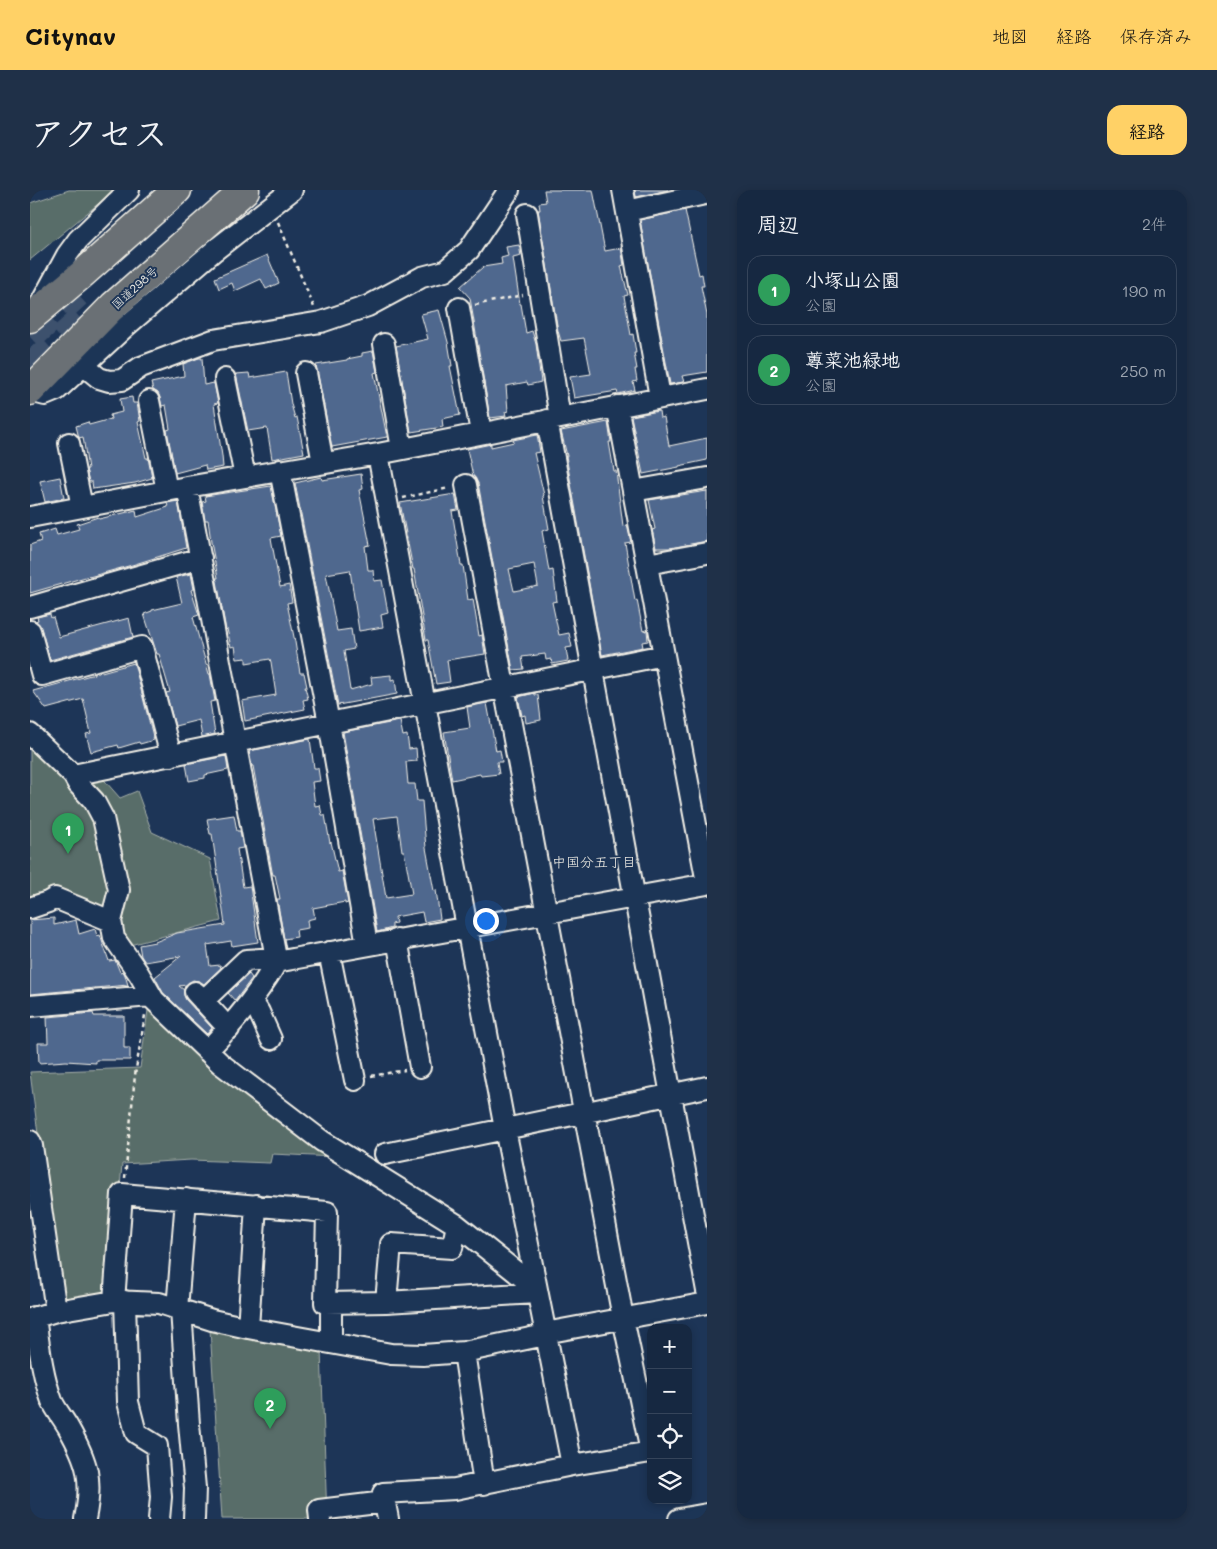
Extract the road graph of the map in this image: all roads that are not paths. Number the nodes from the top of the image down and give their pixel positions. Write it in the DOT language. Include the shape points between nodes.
graph roads {
  1 [pos="129,190"];
  2 [pos="177,190"];
  3 [pos="245,190"];
  4 [pos="292,190"];
  5 [pos="508,190"];
  6 [pos="623,190"];
  7 [pos="705,197"];
  8 [pos="627,211"];
  9 [pos="527,214"];
  10 [pos="459,308"];
  11 [pos="33,316"];
  12 [pos="384,344"];
  13 [pos="83,365"];
  14 [pos="306,373"];
  15 [pos="225,379"];
  16 [pos="707,389"];
  17 [pos="30,391"];
  18 [pos="660,397"];
  19 [pos="149,401"];
  20 [pos="618,406"];
  21 [pos="553,419"];
  22 [pos="481,433"];
  23 [pos="70,443"];
  24 [pos="402,449"];
  25 [pos="378,454"];
  26 [pos="323,463"];
  27 [pos="280,470"];
  28 [pos="245,477"];
  29 [pos="707,478"];
  30 [pos="466,485"];
  31 [pos="187,487"];
  32 [pos="167,491"];
  33 [pos="634,491"];
  34 [pos="82,507"];
  35 [pos="30,517"];
  36 [pos="707,553"];
  37 [pos="201,558"];
  38 [pos="647,564"];
  39 [pos="30,607"];
  40 [pos="30,631"];
  41 [pos="664,655"];
  42 [pos="593,670"];
  43 [pos="504,688"];
  44 [pos="425,704"];
  45 [pos="330,723"];
  46 [pos="30,734"];
  47 [pos="235,742"];
  48 [pos="171,756"];
  49 [pos="73,775"];
  50 [pos="707,884"];
  51 [pos="634,897"];
  52 [pos="30,908"];
  53 [pos="547,913"];
  54 [pos="111,920"];
  55 [pos="466,927"];
  56 [pos="396,939"];
  57 [pos="367,945"];
  58 [pos="329,952"];
  59 [pos="276,960"];
  60 [pos="149,996"];
  61 [pos="252,1001"];
  62 [pos="30,1006"];
  63 [pos="229,1029"];
  64 [pos="271,1039"];
  65 [pos="207,1051"];
  66 [pos="420,1066"];
  67 [pos="354,1080"];
  68 [pos="707,1088"];
  69 [pos="671,1095"];
  70 [pos="584,1113"];
  71 [pos="505,1129"];
  72 [pos="30,1141"];
  73 [pos="385,1154"];
  74 [pos="186,1199"];
  75 [pos="256,1205"];
  76 [pos="457,1225"];
  77 [pos="537,1291"];
  78 [pos="707,1291"];
  79 [pos="119,1301"];
  80 [pos="386,1302"];
  81 [pos="707,1302"];
  82 [pos="331,1303"];
  83 [pos="179,1309"];
  84 [pos="56,1311"];
  85 [pos="32,1318"];
  86 [pos="623,1318"];
  87 [pos="248,1328"];
  88 [pos="545,1334"];
  89 [pos="330,1343"];
  90 [pos="464,1352"];
  91 [pos="572,1465"];
  92 [pos="484,1484"];
  93 [pos="386,1510"];
  94 [pos="707,1514"];
  95 [pos="85,1519"];
  96 [pos="159,1519"];
  97 [pos="194,1519"];
  98 [pos="320,1519"];
  99 [pos="679,1519"];
  1 -- 11 [label="street" via="78,240"];
  2 -- 11 [label="highway"];
  3 -- 17 [label="highway, 国道298号" via="113,306"];
  4 -- 13 [label="street" via="215,250"];
  5 -- 13 [label="street" via="469,250 445,271 422,277 368,306 321,322 213,340 141,367 122,380 99,378"];
  6 -- 8 [label="street"];
  7 -- 8 [label="street"];
  8 -- 18 [label="street"];
  9 -- 21 [label="street" via="540,292"];
  10 -- 22 [label="street"];
  12 -- 24 [label="street"];
  13 -- 17 [label="street" via="58,390 45,395"];
  14 -- 26 [label="street"];
  15 -- 28 [label="street"];
  16 -- 18 [label="street"];
  18 -- 20 [label="street"];
  19 -- 32 [label="street"];
  20 -- 21 [label="street"];
  20 -- 33 [label="street"];
  21 -- 22 [label="street"];
  21 -- 42 [label="street"];
  22 -- 24 [label="street"];
  23 -- 34 [label="street"];
  24 -- 25 [label="street"];
  25 -- 26 [label="street"];
  25 -- 44 [label="street"];
  26 -- 27 [label="street"];
  27 -- 28 [label="street"];
  27 -- 45 [label="street"];
  28 -- 31 [label="street"];
  29 -- 33 [label="street"];
  30 -- 43 [label="street"];
  31 -- 32 [label="street"];
  31 -- 37 [label="street"];
  32 -- 34 [label="street"];
  33 -- 38 [label="street"];
  34 -- 35 [label="street"];
  36 -- 38 [label="street"];
  37 -- 39 [label="street"];
  37 -- 47 [label="street"];
  38 -- 41 [label="street"];
  40 -- 48 [label="street" via="42,675 142,647"];
  41 -- 42 [label="street"];
  41 -- 50 [label="street"];
  42 -- 43 [label="street"];
  42 -- 51 [label="street"];
  43 -- 44 [label="street"];
  43 -- 53 [label="street"];
  44 -- 45 [label="street"];
  44 -- 55 [label="street"];
  45 -- 47 [label="street"];
  45 -- 57 [label="street"];
  46 -- 49 [label="street"];
  47 -- 48 [label="street"];
  47 -- 59 [label="street"];
  48 -- 49 [label="street"];
  49 -- 54 [label="street" via="103,818 119,890"];
  50 -- 51 [label="street"];
  51 -- 53 [label="street"];
  51 -- 69 [label="street"];
  52 -- 54 [label="street" via="55,898"];
  53 -- 55 [label="street"];
  53 -- 70 [label="street"];
  54 -- 60 [label="street" via="114,938 139,974"];
  55 -- 56 [label="street"];
  55 -- 71 [label="street"];
  56 -- 57 [label="street"];
  56 -- 66 [label="street"];
  57 -- 58 [label="street"];
  58 -- 59 [label="street"];
  58 -- 67 [label="street"];
  59 -- 61 [label="street"];
  59 -- 63 [label="street" via="246,960 199,996"];
  60 -- 62 [label="street"];
  60 -- 65 [label="street"];
  61 -- 63 [label="street"];
  61 -- 64 [label="street"];
  63 -- 65 [label="street"];
  65 -- 76 [label="street" via="322,1141"];
  68 -- 69 [label="street"];
  69 -- 70 [label="street"];
  69 -- 78 [label="street"];
  70 -- 71 [label="street"];
  70 -- 86 [label="street"];
  71 -- 73 [label="street"];
  71 -- 77 [label="street"];
  72 -- 84 [label="street"];
  74 -- 75 [label="street"];
  74 -- 79 [label="street" via="122,1194"];
  74 -- 83 [label="street"];
  75 -- 82 [label="street" via="327,1212 325,1303"];
  75 -- 87 [label="street"];
  76 -- 77 [label="street"];
  76 -- 80 [label="street" via="452,1248 391,1244"];
  77 -- 80 [label="street"];
  77 -- 88 [label="street"];
  79 -- 83 [label="street" via="158,1303"];
  79 -- 84 [label="street"];
  79 -- 96 [label="street" via="128,1402 136,1433 157,1446 161,1497"];
  80 -- 82 [label="street"];
  81 -- 86 [label="street"];
  82 -- 89 [label="street"];
  83 -- 87 [label="street"];
  83 -- 97 [label="street" via="195,1488"];
  84 -- 85 [label="street"];
  85 -- 95 [label="street" via="52,1401 82,1454 86,1468 89,1496"];
  86 -- 88 [label="street"];
  86 -- 91 [label="street" via="650,1452"];
  87 -- 89 [label="street"];
  88 -- 90 [label="street"];
  88 -- 91 [label="street"];
  89 -- 90 [label="street" via="391,1354"];
  90 -- 92 [label="street"];
  91 -- 92 [label="street"];
  92 -- 93 [label="street" via="383,1493"];
  93 -- 98 [label="street" via="319,1510"];
  94 -- 99 [label="street"];
}
